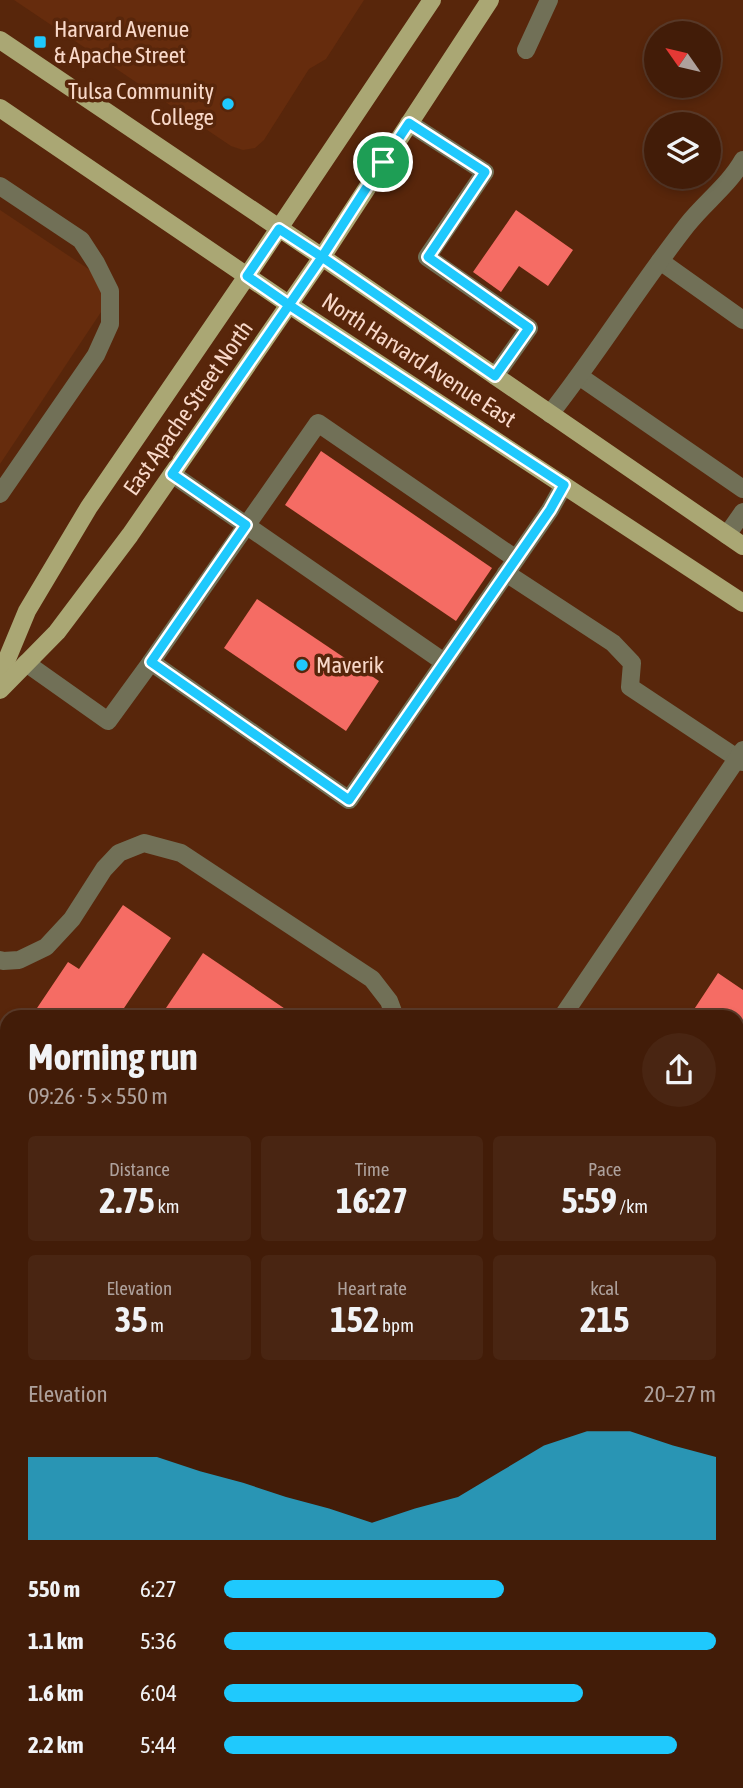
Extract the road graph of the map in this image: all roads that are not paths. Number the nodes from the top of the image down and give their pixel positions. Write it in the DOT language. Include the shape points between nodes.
graph roads {
  1 [pos="432,0"];
  2 [pos="490,0"];
  3 [pos="549,0"];
  4 [pos="0,40"];
  5 [pos="526,50"];
  6 [pos="0,108"];
  7 [pos="409,123"];
  8 [pos="743,160"];
  9 [pos="0,186"];
  10 [pos="279,229"];
  11 [pos="322,257"];
  12 [pos="660,261"];
  13 [pos="247,276"];
  14 [pos="289,305"];
  15 [pos="743,320"];
  16 [pos="495,376"];
  17 [pos="579,376"];
  18 [pos="550,414"];
  19 [pos="172,474"];
  20 [pos="564,485"];
  21 [pos="743,489"];
  22 [pos="1,491"];
  23 [pos="743,512"];
  24 [pos="246,525"];
  25 [pos="727,535"];
  26 [pos="743,546"];
  27 [pos="511,566"];
  28 [pos="743,603"];
  29 [pos="151,662"];
  30 [pos="444,662"];
  31 [pos="26,663"];
  32 [pos="0,676"];
  33 [pos="0,690"];
  34 [pos="741,757"];
  35 [pos="0,960"];
  36 [pos="392,1010"];
  37 [pos="567,1010"];
  1 -- 10 [label="main road, East Apache Street North"];
  2 -- 7 [label="main road, East Apache Street North"];
  3 -- 5 [label="street"];
  4 -- 10 [label="main road, North Harvard Avenue East"];
  6 -- 13 [label="main road, North Harvard Avenue East"];
  7 -- 11 [label="main road, East Apache Street North"];
  7 -- 16 [label="street" via="485,172 428,257 529,328"];
  8 -- 12 [label="street"];
  9 -- 22 [label="street" via="81,240 110,291 110,324 96,355"];
  10 -- 11 [label="main road, North Harvard Avenue East"];
  10 -- 13 [label="main road, East Apache Street North"];
  11 -- 14 [label="main road, East Apache Street North"];
  11 -- 16 [label="main road, North Harvard Avenue East"];
  12 -- 15 [label="street"];
  12 -- 17 [label="street"];
  13 -- 14 [label="main road, North Harvard Avenue East"];
  13 -- 32 [label="main road, East Apache Street North" via="89,507 27,611"];
  14 -- 19 [label="main road, East Apache Street North"];
  14 -- 20 [label="main road, North Harvard Avenue East"];
  16 -- 18 [label="main road, North Harvard Avenue East"];
  17 -- 18 [label="street"];
  17 -- 21 [label="street"];
  18 -- 25 [label="main road, North Harvard Avenue East"];
  19 -- 24 [label="street"];
  19 -- 31 [label="main road, East Apache Street North" via="57,632"];
  20 -- 27 [label="street"];
  20 -- 28 [label="main road, North Harvard Avenue East"];
  23 -- 25 [label="street"];
  24 -- 27 [label="street" via="317,423"];
  24 -- 29 [label="street"];
  24 -- 30 [label="street"];
  25 -- 26 [label="main road, North Harvard Avenue East"];
  27 -- 30 [label="street"];
  27 -- 34 [label="street" via="613,643 632,663 630,687"];
  29 -- 30 [label="street" via="349,800"];
  29 -- 31 [label="street" via="108,721"];
  31 -- 33 [label="main road, East Apache Street North"];
  34 -- 37 [label="street"];
  35 -- 36 [label="street" via="19,960 46,947 119,853 144,843 181,853 372,979"];
}
